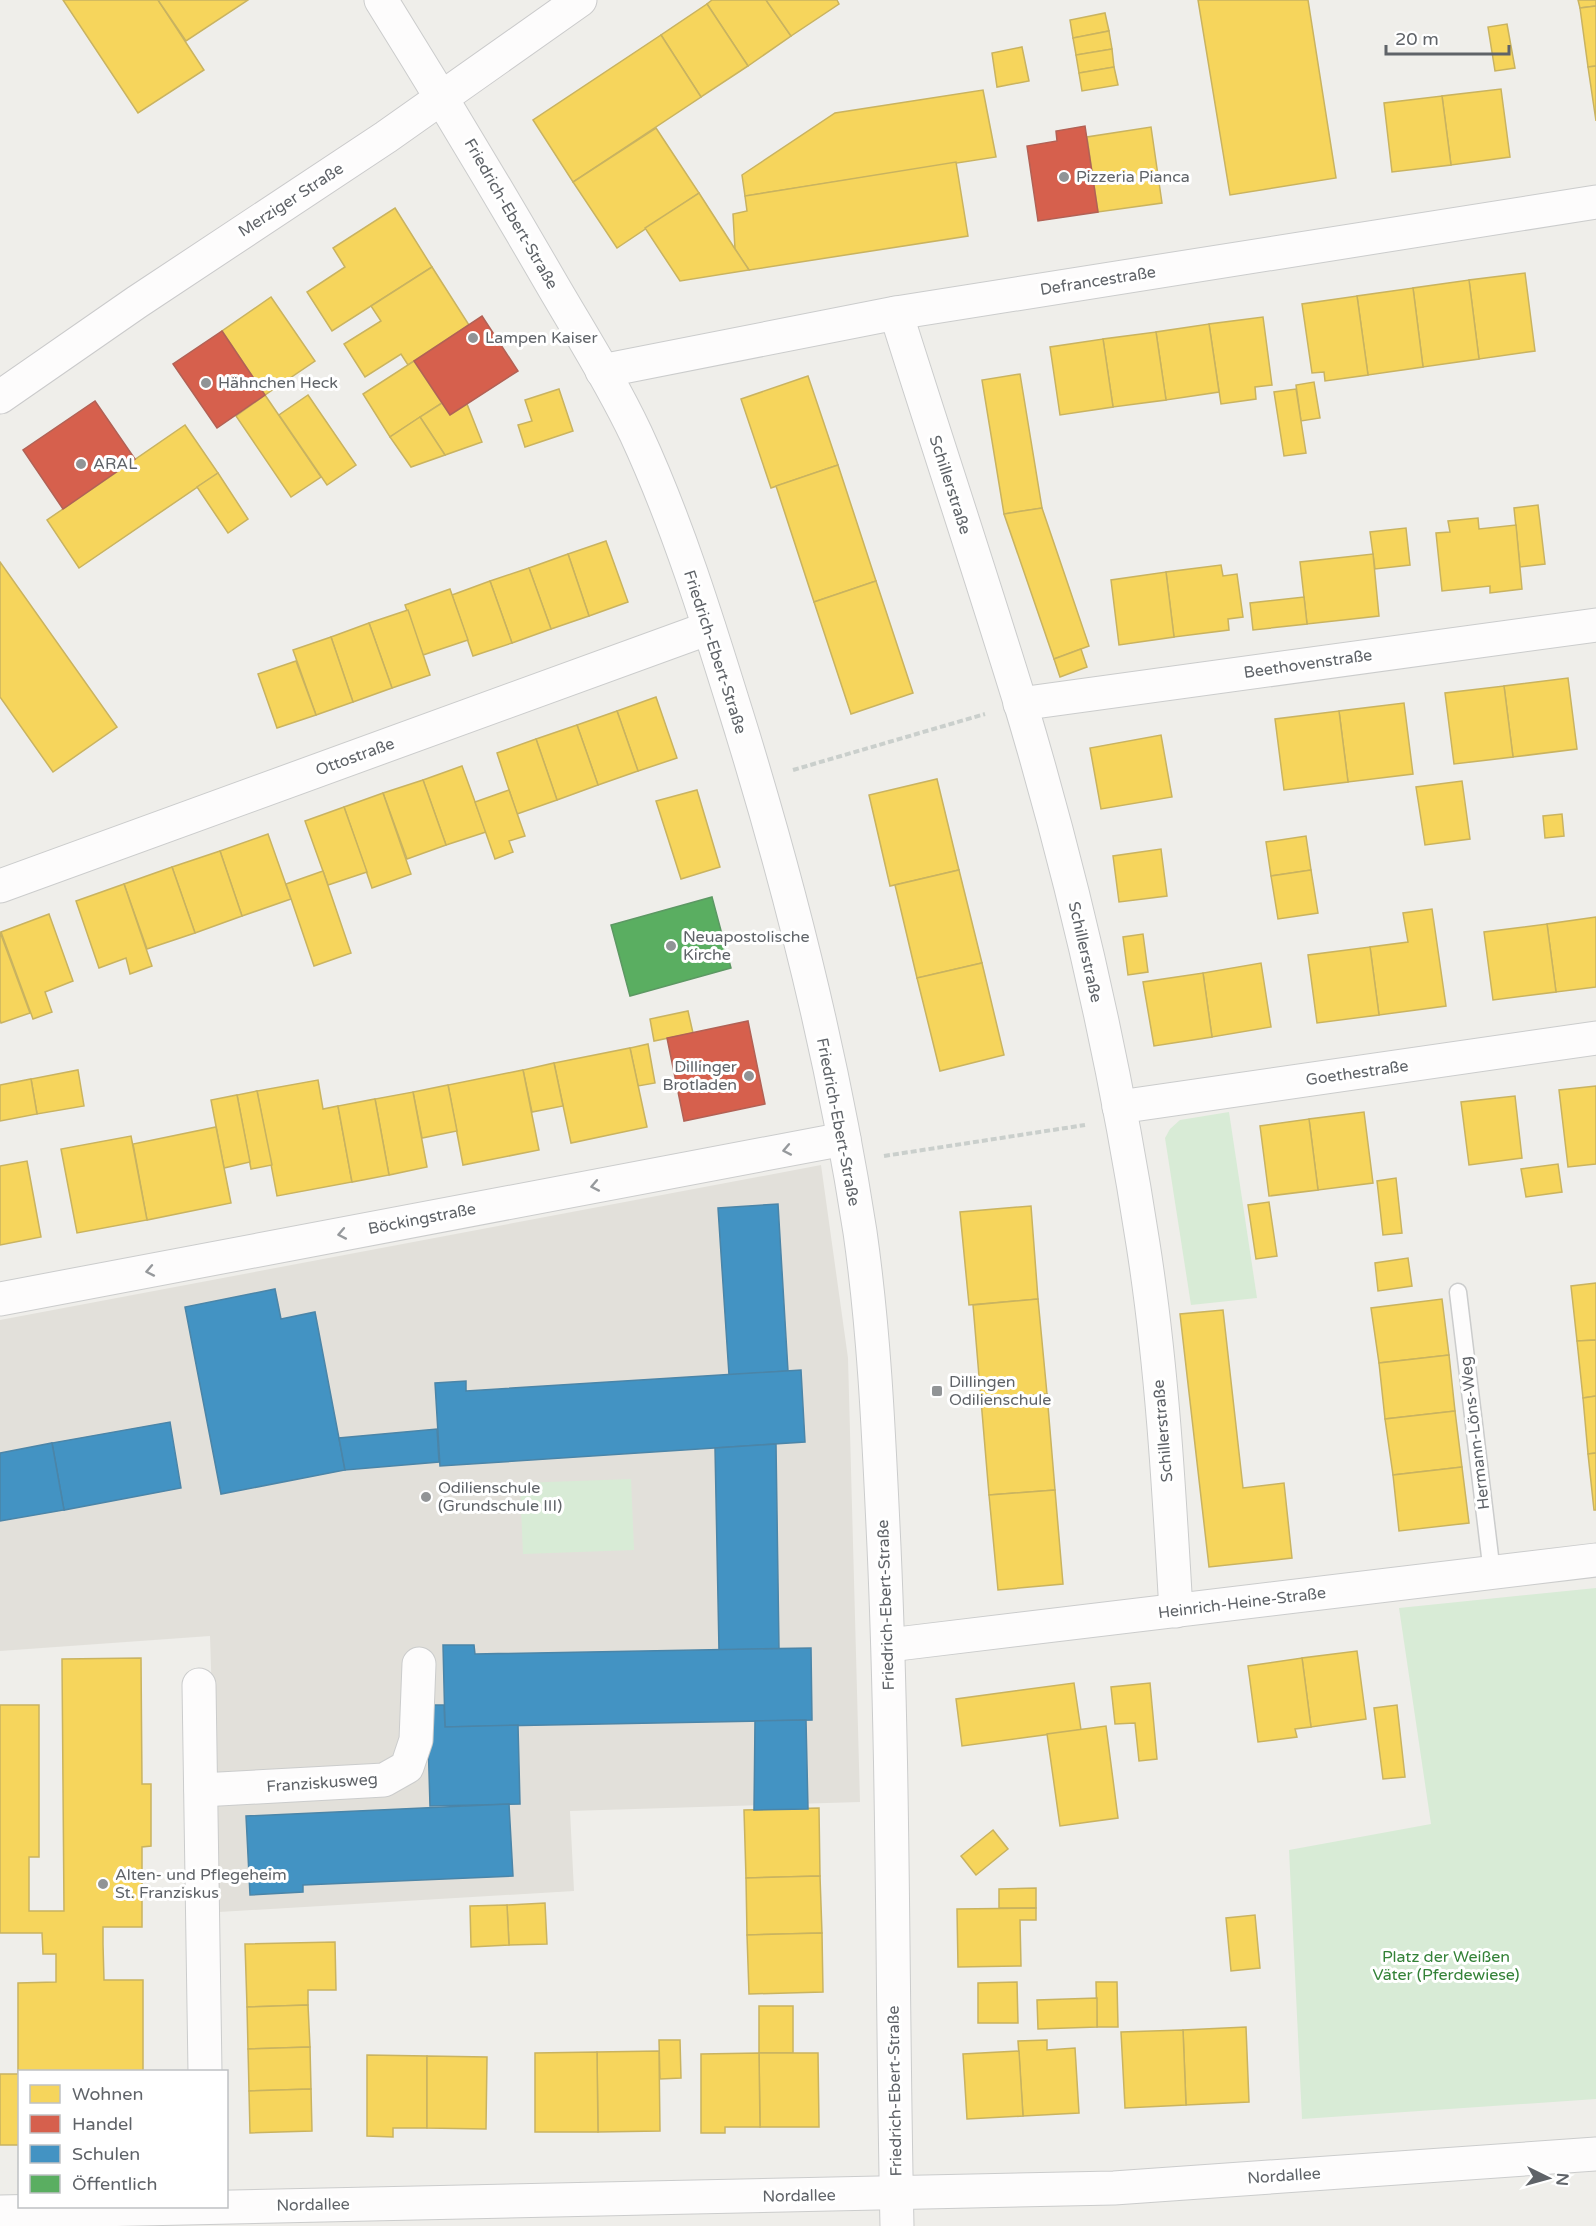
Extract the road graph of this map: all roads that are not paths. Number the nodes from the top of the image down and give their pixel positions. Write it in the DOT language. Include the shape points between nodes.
graph roads {
  1 [pos="381,0"];
  2 [pos="579,0"];
  3 [pos="441,97"];
  4 [pos="1596,202"];
  5 [pos="896,313"];
  6 [pos="602,371"];
  7 [pos="0,397"];
  8 [pos="1596,625"];
  9 [pos="710,628"];
  10 [pos="1020,704"];
  11 [pos="0,886"];
  12 [pos="1596,1038"];
  13 [pos="1120,1113"];
  14 [pos="846,1150"];
  15 [pos="1458,1292"];
  16 [pos="0,1299"];
  17 [pos="1596,1560"];
  18 [pos="1492,1573"];
  19 [pos="1176,1611"];
  20 [pos="889,1645"];
  21 [pos="419,1665"];
  22 [pos="199,1685"];
  23 [pos="201,1790"];
  24 [pos="205,2070"];
  25 [pos="1596,2154"];
  26 [pos="896,2194"];
  27 [pos="228,2207"];
  28 [pos="166,2208"];
  29 [pos="0,2212"];
  30 [pos="897,2226"];
  1 -- 3 [label="street, Friedrich-Ebert-Straße"];
  2 -- 3 [label="street, Merziger Straße"];
  3 -- 6 [label="street, Friedrich-Ebert-Straße"];
  3 -- 7 [label="street, Merziger Straße"];
  4 -- 5 [label="street, Defrancestraße"];
  5 -- 6 [label="street, Defrancestraße"];
  5 -- 10 [label="street, Schillerstraße"];
  6 -- 9 [label="street, Friedrich-Ebert-Straße" via="640,445"];
  8 -- 10 [label="street, Beethovenstraße"];
  9 -- 11 [label="street, Ottostraße"];
  9 -- 14 [label="street, Friedrich-Ebert-Straße" via="803,952"];
  10 -- 13 [label="street, Schillerstraße" via="1087,956"];
  12 -- 13 [label="street, Goethestraße"];
  13 -- 19 [label="street, Schillerstraße" via="1144,1246 1166,1437"];
  14 -- 16 [label="street, Böckingstraße, one-way"];
  14 -- 20 [label="street, Friedrich-Ebert-Straße" via="876,1384"];
  15 -- 18 [label="lane, Hermann-Löns-Weg"];
  17 -- 18 [label="street, Heinrich-Heine-Straße"];
  18 -- 19 [label="street, Heinrich-Heine-Straße"];
  19 -- 20 [label="street, Heinrich-Heine-Straße"];
  20 -- 26 [label="street, Friedrich-Ebert-Straße"];
  21 -- 23 [label="street, Franziskusweg" via="416,1740 407,1767 384,1780"];
  22 -- 23 [label="street"];
  23 -- 24 [label="street"];
  25 -- 26 [label="street, Nordallee" via="1114,2188"];
  26 -- 27 [label="street, Nordallee"];
  26 -- 30 [label="street, Friedrich-Ebert-Straße"];
  28 -- 29 [label="street, Nordallee"];
}
